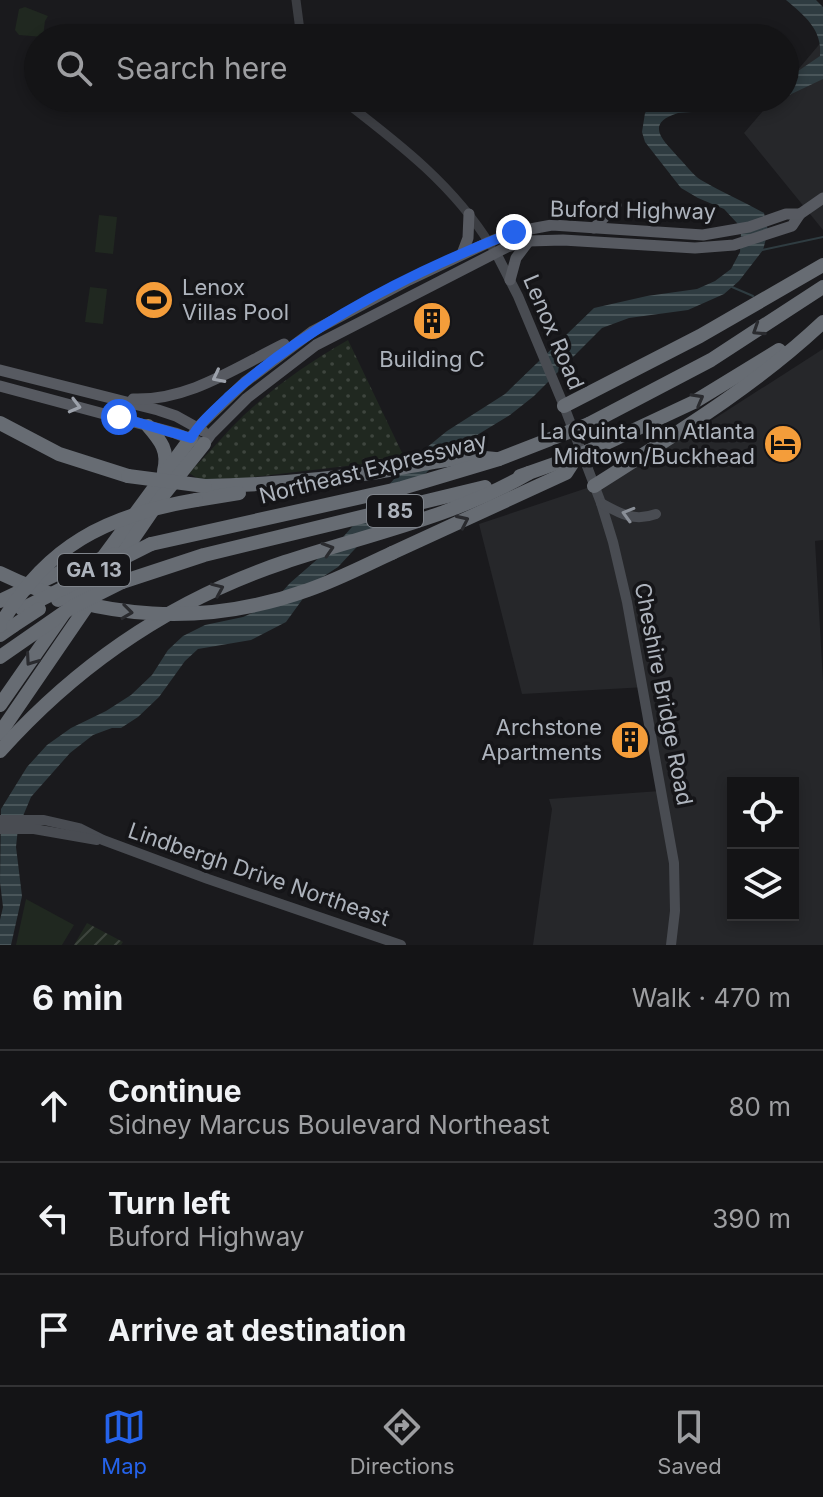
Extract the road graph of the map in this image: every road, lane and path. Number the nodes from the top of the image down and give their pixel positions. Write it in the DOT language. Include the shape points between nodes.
graph roads {
  1 [pos="296,0"];
  2 [pos="299,24"];
  3 [pos="358,112"];
  4 [pos="823,198"];
  5 [pos="616,205"];
  6 [pos="469,214"];
  7 [pos="800,214"];
  8 [pos="594,228"];
  9 [pos="617,228"];
  10 [pos="563,240"];
  11 [pos="528,241"];
  12 [pos="489,242"];
  13 [pos="634,244"];
  14 [pos="496,253"];
  15 [pos="462,254"];
  16 [pos="823,265"];
  17 [pos="510,280"];
  18 [pos="823,287"];
  19 [pos="823,322"];
  20 [pos="313,331"];
  21 [pos="0,370"];
  22 [pos="0,386"];
  23 [pos="109,398"];
  24 [pos="562,404"];
  25 [pos="0,423"];
  26 [pos="148,426"];
  27 [pos="201,436"];
  28 [pos="580,456"];
  29 [pos="499,459"];
  30 [pos="529,473"];
  31 [pos="163,474"];
  32 [pos="302,481"];
  33 [pos="594,486"];
  34 [pos="601,503"];
  35 [pos="656,514"];
  36 [pos="151,544"];
  37 [pos="0,573"];
  38 [pos="122,582"];
  39 [pos="0,601"];
  40 [pos="4,625"];
  41 [pos="0,635"];
  42 [pos="0,657"];
  43 [pos="0,705"];
  44 [pos="0,733"];
  45 [pos="0,751"];
  46 [pos="0,820"];
  47 [pos="33,824"];
  48 [pos="0,829"];
  49 [pos="401,945"];
  50 [pos="671,945"];
  1 -- 2 [label="street"];
  3 -- 6 [label="street, Lenox Road" via="418,159"];
  4 -- 7 [label="main road, Buford Highway / GA 13"];
  5 -- 8 [label="main road"];
  6 -- 12 [label="street, Lenox Road"];
  6 -- 15 [label="main road"];
  7 -- 9 [label="main road, Buford Highway / GA 13" via="703,235"];
  7 -- 13 [label="main road, Buford Highway / GA 13" via="784,230 734,245"];
  8 -- 9 [label="main road, Buford Highway / GA 13"];
  8 -- 12 [label="main road, Buford Highway / GA 13" via="552,225"];
  9 -- 10 [label="main road" via="605,238"];
  9 -- 13 [label="main road" via="621,238"];
  10 -- 11 [label="main road, Buford Highway / GA 13"];
  10 -- 13 [label="main road, Buford Highway / GA 13"];
  11 -- 14 [label="main road, Buford Highway / GA 13"];
  11 -- 17 [label="main road"];
  12 -- 14 [label="street, Lenox Road"];
  12 -- 15 [label="main road, Buford Highway / GA 13"];
  14 -- 17 [label="main road, Lenox Road"];
  14 -- 27 [label="main road, Buford Highway / GA 13" via="316,345"];
  15 -- 20 [label="main road, Buford Highway / GA 13"];
  16 -- 24 [label="highway" via="700,336"];
  17 -- 24 [label="main road, Lenox Road"];
  18 -- 29 [label="highway, Northeast Expressway / I 85, one-way, bridge" via="711,360 589,424"];
  28 -- 19 [label="highway, Northeast Expressway / I 85, one-way, bridge" via="707,394"];
  19 -- 33 [label="highway" via="788,355 710,412"];
  20 -- 23 [label="main road, one-way" via="191,390 159,398"];
  20 -- 27 [label="main road, Buford Highway / GA 13" via="245,382"];
  21 -- 23 [label="main road"];
  22 -- 26 [label="main road, one-way"];
  23 -- 27 [label="main road" via="176,416"];
  24 -- 28 [label="main road, Lenox Road"];
  25 -- 32 [label="highway, bridge" via="59,454 128,476 205,486"];
  26 -- 27 [label="main road"];
  26 -- 31 [label="highway" via="166,450"];
  27 -- 31 [label="highway, GA 13"];
  27 -- 44 [label="highway, GA 13"];
  28 -- 30 [label="highway, Northeast Expressway / I 85"];
  28 -- 33 [label="main road, Cheshire Bridge Road"];
  37 -- 28 [label="highway, one-way, bridge" via="46,593 114,610 192,615 249,607 323,584 566,473"];
  29 -- 32 [label="highway" via="468,455"];
  29 -- 36 [label="highway, Northeast Expressway / I 85" via="402,488"];
  30 -- 38 [label="highway, Northeast Expressway / I 85" via="204,555"];
  45 -- 30 [label="highway, one-way" via="47,701 120,644 191,601 254,573 497,492"];
  31 -- 43 [label="highway, GA 13, one-way"];
  32 -- 40 [label="highway, bridge" via="130,515 85,535 37,574"];
  33 -- 34 [label="main road, Cheshire Bridge Road"];
  35 -- 34 [label="main road, one-way" via="630,518"];
  34 -- 50 [label="main road, Cheshire Bridge Road" via="627,602 670,835 675,887"];
  36 -- 39 [label="highway, Northeast Expressway / I 85, bridge" via="61,572"];
  36 -- 40 [label="highway, bridge" via="22,609"];
  38 -- 40 [label="highway, bridge" via="91,585"];
  38 -- 42 [label="highway, Northeast Expressway / I 85, bridge" via="72,607"];
  40 -- 41 [label="highway"];
  46 -- 47 [label="main road, Lindbergh Drive Northeast"];
  47 -- 48 [label="main road, Lindbergh Drive Northeast"];
  47 -- 49 [label="main road, Lindbergh Drive Northeast" via="103,840"];
}
